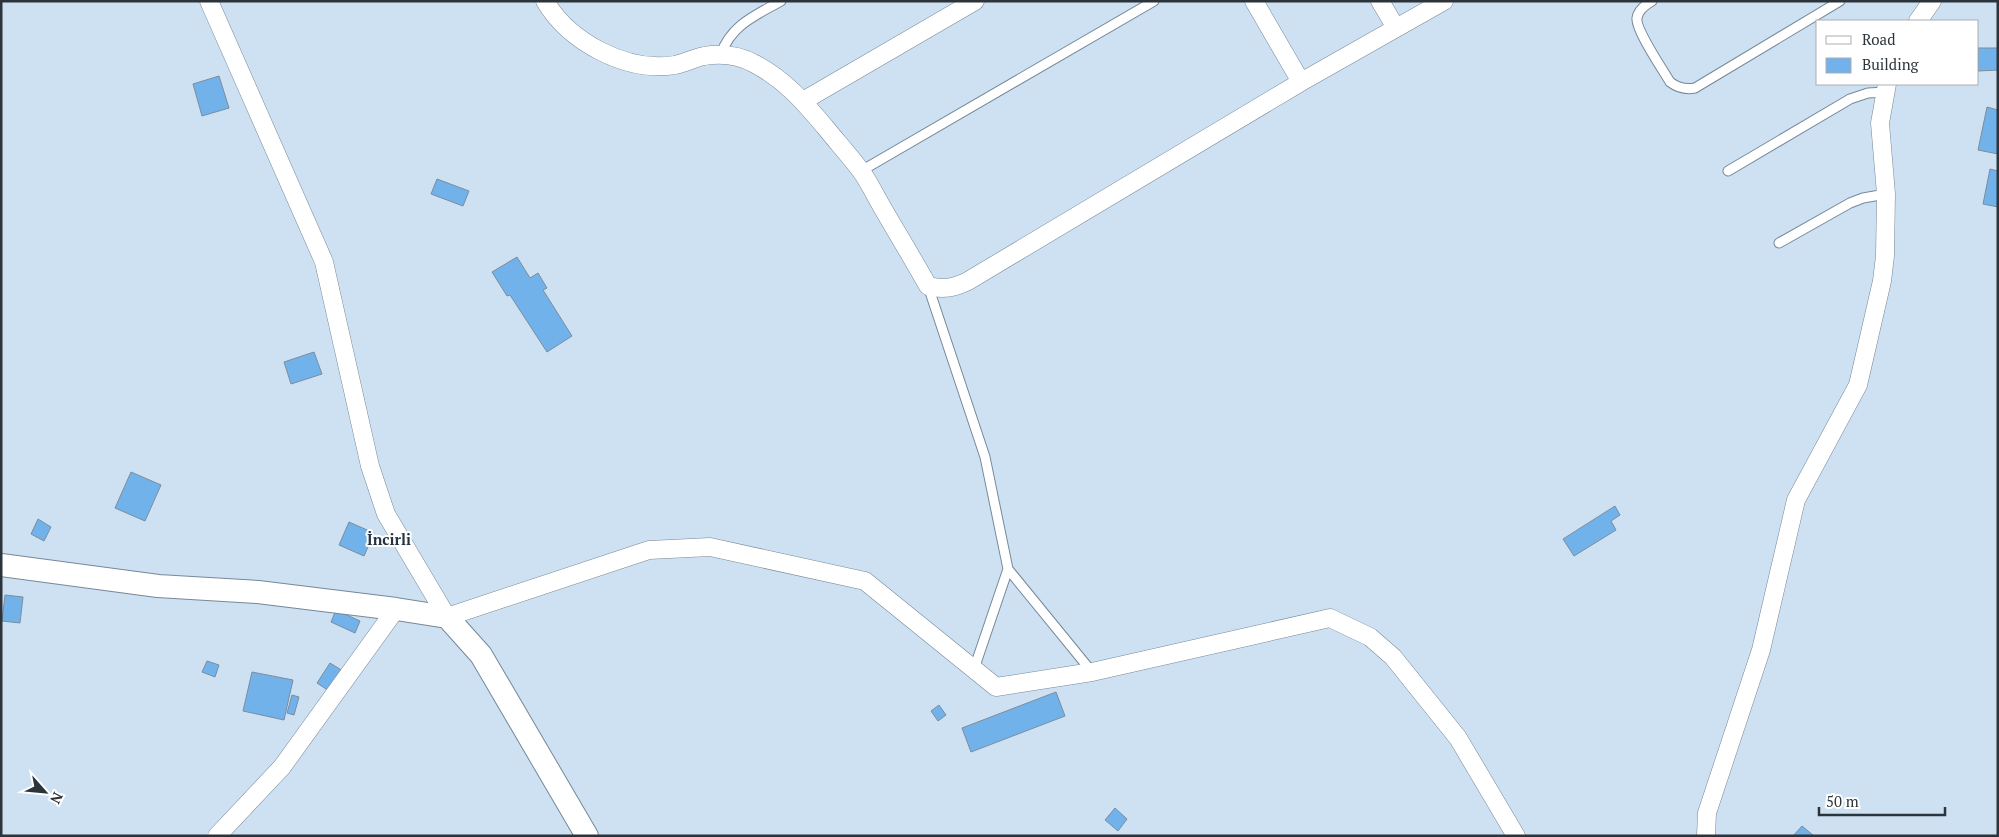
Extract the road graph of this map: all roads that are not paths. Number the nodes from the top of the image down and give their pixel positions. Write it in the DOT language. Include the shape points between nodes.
graph roads {
  1 [pos="209,1"];
  2 [pos="545,1"];
  3 [pos="781,1"];
  4 [pos="975,1"];
  5 [pos="1154,1"];
  6 [pos="1254,1"];
  7 [pos="1380,1"];
  8 [pos="1444,1"];
  9 [pos="1652,1"];
  10 [pos="1840,1"];
  11 [pos="1932,1"];
  12 [pos="1919,20"];
  13 [pos="1396,28"];
  14 [pos="722,54"];
  15 [pos="1301,82"];
  16 [pos="1886,88"];
  17 [pos="803,101"];
  18 [pos="861,171"];
  19 [pos="1728,171"];
  20 [pos="1886,194"];
  21 [pos="1778,243"];
  22 [pos="928,286"];
  23 [pos="1,565"];
  24 [pos="1008,569"];
  25 [pos="396,609"];
  26 [pos="447,617"];
  27 [pos="974,670"];
  28 [pos="1092,672"];
  29 [pos="217,836"];
  30 [pos="587,836"];
  31 [pos="1516,836"];
  32 [pos="1706,836"];
  1 -- 26 [label="street" via="324,262 370,466 386,514"];
  2 -- 14 [label="street" via="578,37 634,64 675,65"];
  3 -- 14 [label="lane" via="742,23 724,46"];
  4 -- 17 [label="street"];
  5 -- 18 [label="lane"];
  6 -- 15 [label="street"];
  7 -- 13 [label="street"];
  8 -- 13 [label="street"];
  9 -- 10 [label="lane" via="1639,13 1638,27 1670,82 1688,90"];
  11 -- 12 [label="street"];
  13 -- 15 [label="street"];
  14 -- 17 [label="street" via="737,56 771,73"];
  15 -- 22 [label="street" via="968,281 946,289"];
  16 -- 19 [label="lane" via="1850,99"];
  16 -- 20 [label="street" via="1880,123"];
  17 -- 18 [label="street"];
  18 -- 22 [label="street"];
  20 -- 21 [label="lane" via="1850,203"];
  20 -- 32 [label="street" via="1887,228 1882,281 1858,384 1796,500 1761,650 1707,813"];
  22 -- 24 [label="lane" via="985,457"];
  23 -- 25 [label="street" via="158,586 258,592"];
  24 -- 27 [label="lane"];
  24 -- 28 [label="lane"];
  25 -- 26 [label="street"];
  25 -- 29 [label="street" via="282,767"];
  26 -- 27 [label="street" via="649,550 710,547 865,580"];
  26 -- 30 [label="street" via="481,655"];
  27 -- 28 [label="street" via="996,687"];
  28 -- 31 [label="street" via="1330,618 1370,637 1393,657 1458,738"];
}
